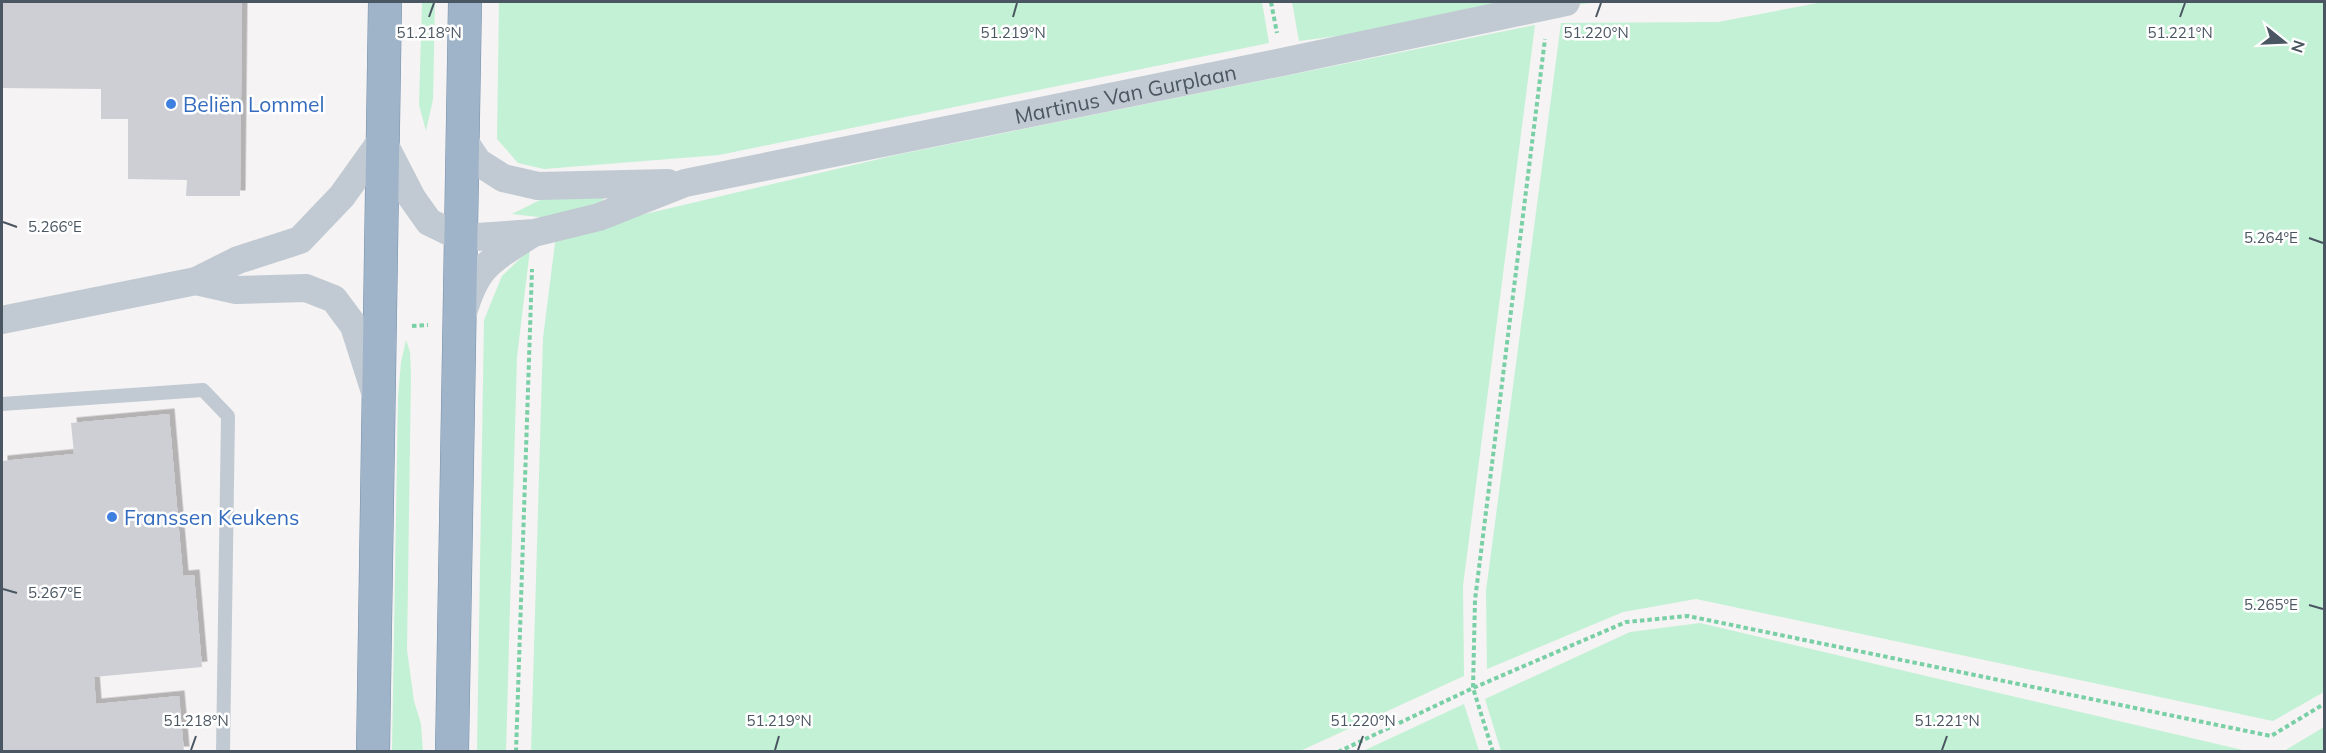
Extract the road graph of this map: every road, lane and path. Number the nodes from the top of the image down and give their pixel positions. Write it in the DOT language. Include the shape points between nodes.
graph roads {
  1 [pos="385,2"];
  2 [pos="465,2"];
  3 [pos="1557,3"];
  4 [pos="382,140"];
  5 [pos="464,141"];
  6 [pos="685,183"];
  7 [pos="534,233"];
  8 [pos="462,238"];
  9 [pos="196,281"];
  10 [pos="2,320"];
  11 [pos="460,324"];
  12 [pos="2,404"];
  13 [pos="379,405"];
  14 [pos="1473,688"];
  15 [pos="2325,704"];
  16 [pos="223,752"];
  17 [pos="373,752"];
  18 [pos="452,752"];
  19 [pos="516,752"];
  20 [pos="1338,752"];
  21 [pos="1493,752"];
  1 -- 4 [label="highway"];
  2 -- 5 [label="highway"];
  3 -- 6 [label="street, Martinus Van Gurplaan"];
  3 -- 14 [label="path" via="1475,600"];
  4 -- 8 [label="street" via="429,222"];
  4 -- 9 [label="street" via="342,196 300,240 238,260"];
  4 -- 13 [label="highway"];
  5 -- 6 [label="street, Martinus Van Gurplaan" via="478,162 503,178 538,186"];
  5 -- 8 [label="highway"];
  6 -- 7 [label="street, Martinus Van Gurplaan" via="599,217"];
  7 -- 8 [label="street, Martinus Van Gurplaan"];
  7 -- 11 [label="street, Martinus Van Gurplaan" via="487,263 471,288"];
  7 -- 19 [label="path"];
  8 -- 11 [label="highway"];
  9 -- 10 [label="street"];
  9 -- 13 [label="street" via="236,290 306,288 334,299 354,326"];
  11 -- 18 [label="highway"];
  12 -- 16 [label="lane" via="203,390 228,416"];
  13 -- 17 [label="highway"];
  14 -- 15 [label="path" via="1626,622 1688,616 2271,736"];
  14 -- 20 [label="path"];
  14 -- 21 [label="path"];
}
